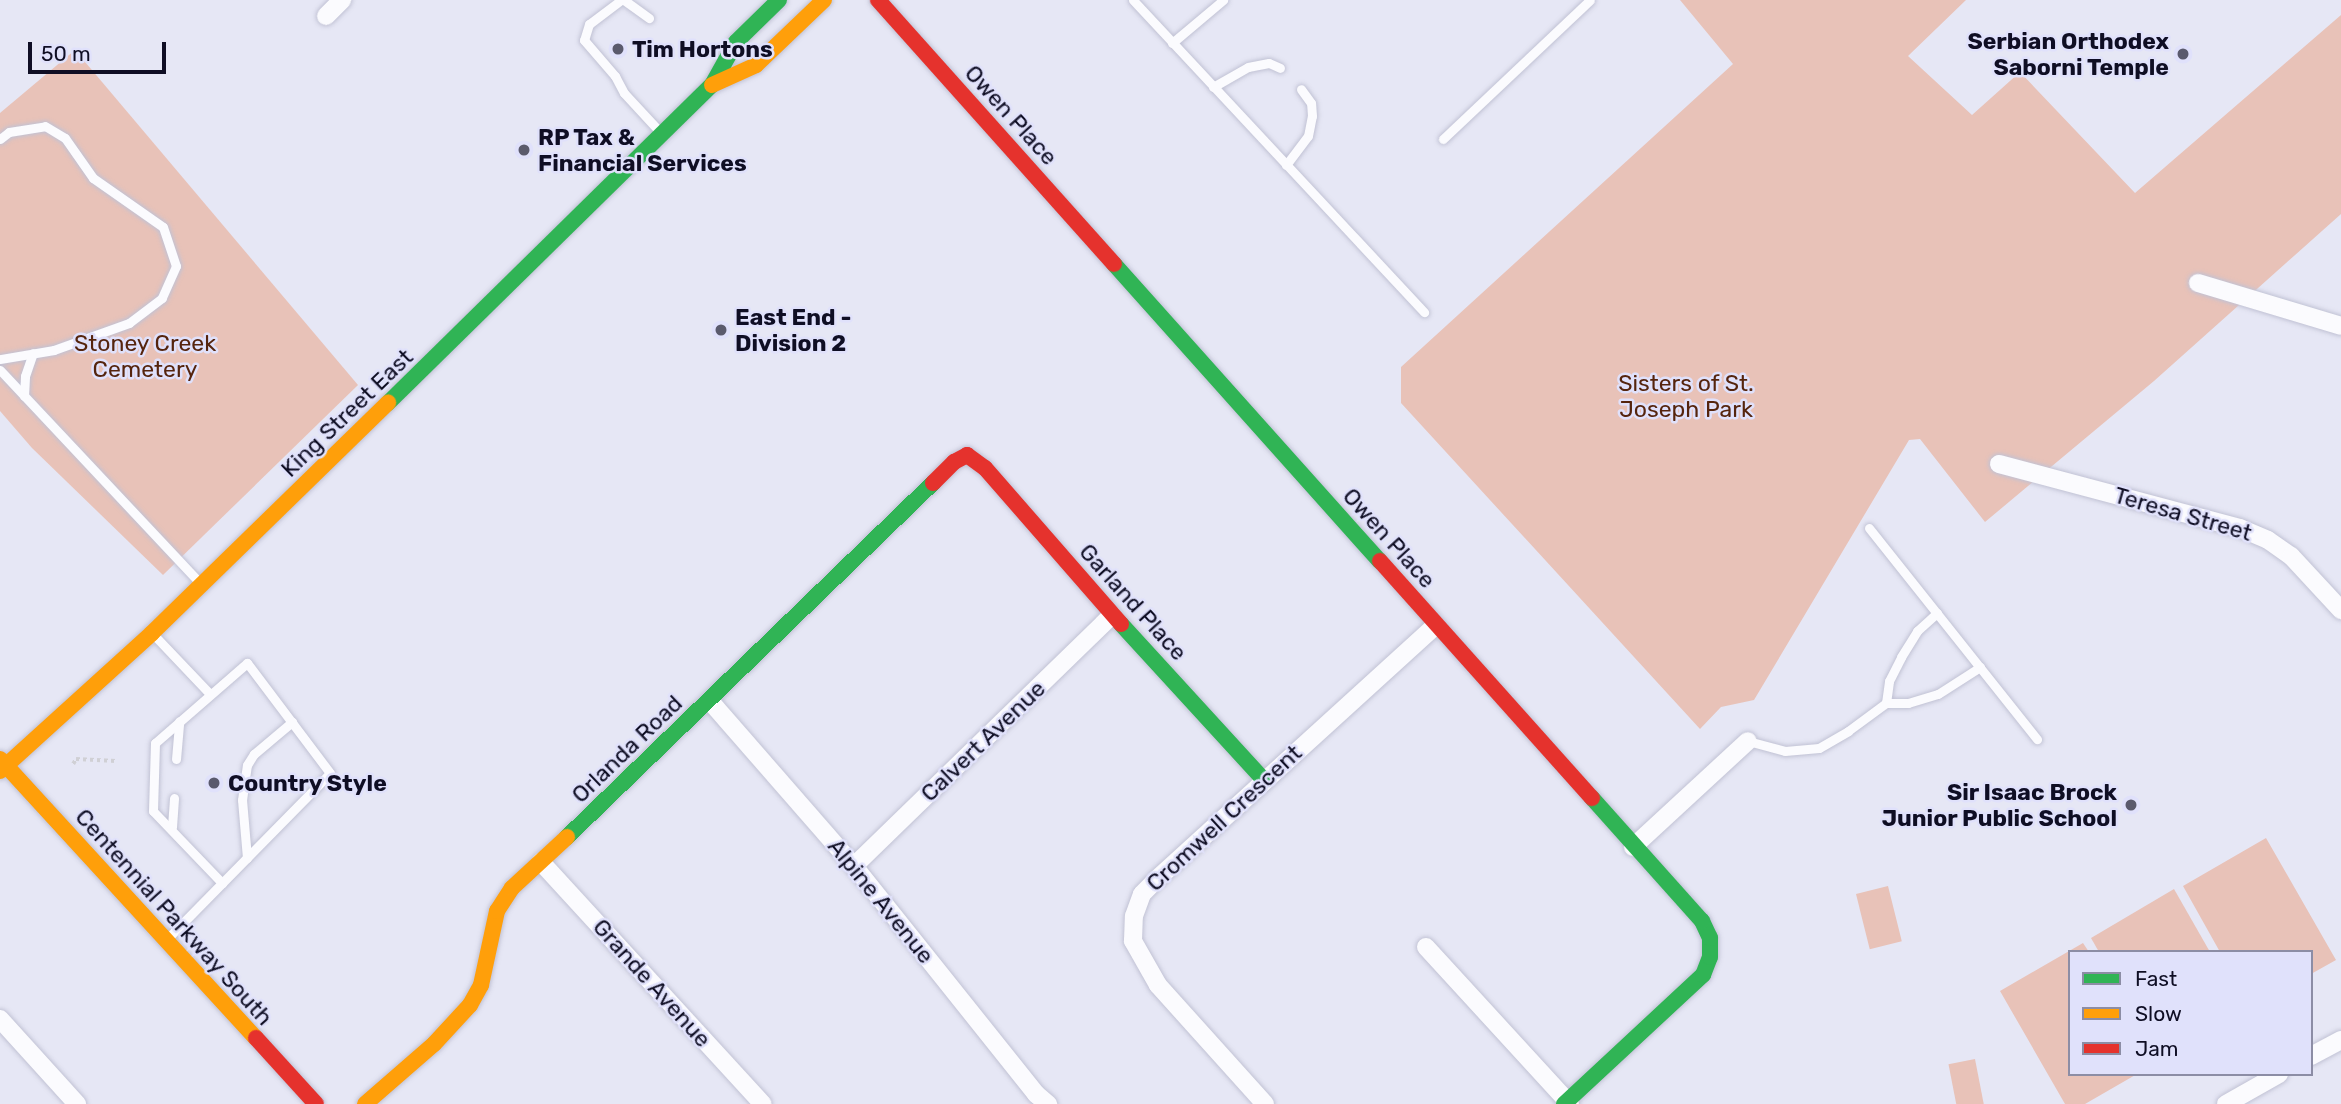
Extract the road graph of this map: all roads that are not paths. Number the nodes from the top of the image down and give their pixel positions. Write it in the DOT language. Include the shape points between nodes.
graph roads {
  1 [pos="342,0"];
  2 [pos="622,0"];
  3 [pos="779,0"];
  4 [pos="824,0"];
  5 [pos="878,0"];
  6 [pos="1133,0"];
  7 [pos="1223,0"];
  8 [pos="1590,0"];
  9 [pos="326,16"];
  10 [pos="649,18"];
  11 [pos="1172,43"];
  12 [pos="1280,68"];
  13 [pos="712,85"];
  14 [pos="1213,88"];
  15 [pos="1301,89"];
  16 [pos="663,134"];
  17 [pos="0,139"];
  18 [pos="1443,139"];
  19 [pos="1286,165"];
  20 [pos="2198,283"];
  21 [pos="1424,313"];
  22 [pos="2341,326"];
  23 [pos="33,353"];
  24 [pos="0,359"];
  25 [pos="0,370"];
  26 [pos="24,396"];
  27 [pos="967,455"];
  28 [pos="1999,464"];
  29 [pos="1869,528"];
  30 [pos="202,584"];
  31 [pos="2341,610"];
  32 [pos="1937,613"];
  33 [pos="1112,615"];
  34 [pos="1436,625"];
  35 [pos="152,633"];
  36 [pos="1980,667"];
  37 [pos="210,694"];
  38 [pos="710,701"];
  39 [pos="1886,703"];
  40 [pos="179,722"];
  41 [pos="292,722"];
  42 [pos="2037,739"];
  43 [pos="1748,741"];
  44 [pos="176,759"];
  45 [pos="2,765"];
  46 [pos="1264,780"];
  47 [pos="174,798"];
  48 [pos="172,827"];
  49 [pos="1633,847"];
  50 [pos="247,858"];
  51 [pos="541,862"];
  52 [pos="854,866"];
  53 [pos="222,883"];
  54 [pos="165,941"];
  55 [pos="1426,947"];
  56 [pos="0,1019"];
  57 [pos="2341,1040"];
  58 [pos="2313,1055"];
  59 [pos="2275,1076"];
  60 [pos="1567,1103"];
  61 [pos="77,1104"];
  62 [pos="316,1104"];
  63 [pos="365,1104"];
  64 [pos="762,1104"];
  65 [pos="1048,1104"];
  66 [pos="1265,1104"];
  67 [pos="2226,1104"];
  1 -- 9 [label="street"];
  2 -- 10 [label="lane"];
  2 -- 16 [label="lane" via="589,23 584,40"];
  3 -- 13 [label="street, King Street East" via="736,42"];
  4 -- 13 [label="street, King Street East" via="757,65"];
  5 -- 34 [label="street, Owen Place"];
  6 -- 11 [label="lane"];
  7 -- 11 [label="lane"];
  8 -- 18 [label="lane"];
  11 -- 14 [label="lane"];
  12 -- 14 [label="lane" via="1269,63 1248,66"];
  13 -- 16 [label="street, King Street East"];
  14 -- 19 [label="lane"];
  15 -- 19 [label="lane" via="1311,103 1312,116 1308,136"];
  16 -- 30 [label="street, King Street East"];
  17 -- 23 [label="lane" via="9,132 46,126 65,138 93,178 163,227 176,266 162,298 129,323"];
  19 -- 21 [label="lane"];
  20 -- 22 [label="street"];
  23 -- 24 [label="lane"];
  23 -- 26 [label="lane"];
  25 -- 26 [label="lane"];
  26 -- 30 [label="lane"];
  27 -- 33 [label="street, Garland Place" via="985,468"];
  27 -- 38 [label="street, Orlanda Road" via="943,472"];
  28 -- 31 [label="street, Teresa Street" via="2228,525 2268,540 2291,556"];
  29 -- 32 [label="lane"];
  30 -- 35 [label="street, King Street East"];
  32 -- 36 [label="lane"];
  32 -- 39 [label="lane" via="1917,631 1901,657 1889,681"];
  33 -- 46 [label="street, Garland Place"];
  33 -- 52 [label="street, Calvert Avenue"];
  34 -- 46 [label="street, Cromwell Crescent"];
  34 -- 49 [label="street, Owen Place"];
  35 -- 37 [label="lane"];
  35 -- 45 [label="street, King Street East"];
  36 -- 39 [label="lane" via="1938,694 1908,703"];
  36 -- 42 [label="lane"];
  37 -- 40 [label="lane"];
  37 -- 41 [label="lane" via="247,663"];
  38 -- 51 [label="street, Orlanda Road"];
  38 -- 52 [label="street, Alpine Avenue"];
  39 -- 43 [label="lane" via="1819,748 1785,751"];
  40 -- 44 [label="lane"];
  40 -- 48 [label="lane" via="155,743 153,810"];
  41 -- 50 [label="lane" via="247,765 243,800"];
  41 -- 50 [label="lane" via="330,773"];
  43 -- 49 [label="street"];
  45 -- 54 [label="street, Centennial Parkway South"];
  46 -- 66 [label="street, Cromwell Crescent" via="1142,894 1134,916 1133,942 1158,985"];
  47 -- 48 [label="lane"];
  48 -- 53 [label="lane"];
  49 -- 60 [label="street, Owen Place" via="1702,921 1710,938 1710,957 1703,975"];
  50 -- 53 [label="lane"];
  51 -- 63 [label="street, Orlanda Road" via="512,888 498,911 481,985 470,1005 434,1044"];
  51 -- 64 [label="street, Grande Avenue"];
  52 -- 65 [label="street, Alpine Avenue"];
  53 -- 54 [label="lane"];
  54 -- 62 [label="street, Centennial Parkway South"];
  55 -- 60 [label="street"];
  56 -- 61 [label="street"];
  57 -- 58 [label="street"];
  59 -- 67 [label="street"];
}
